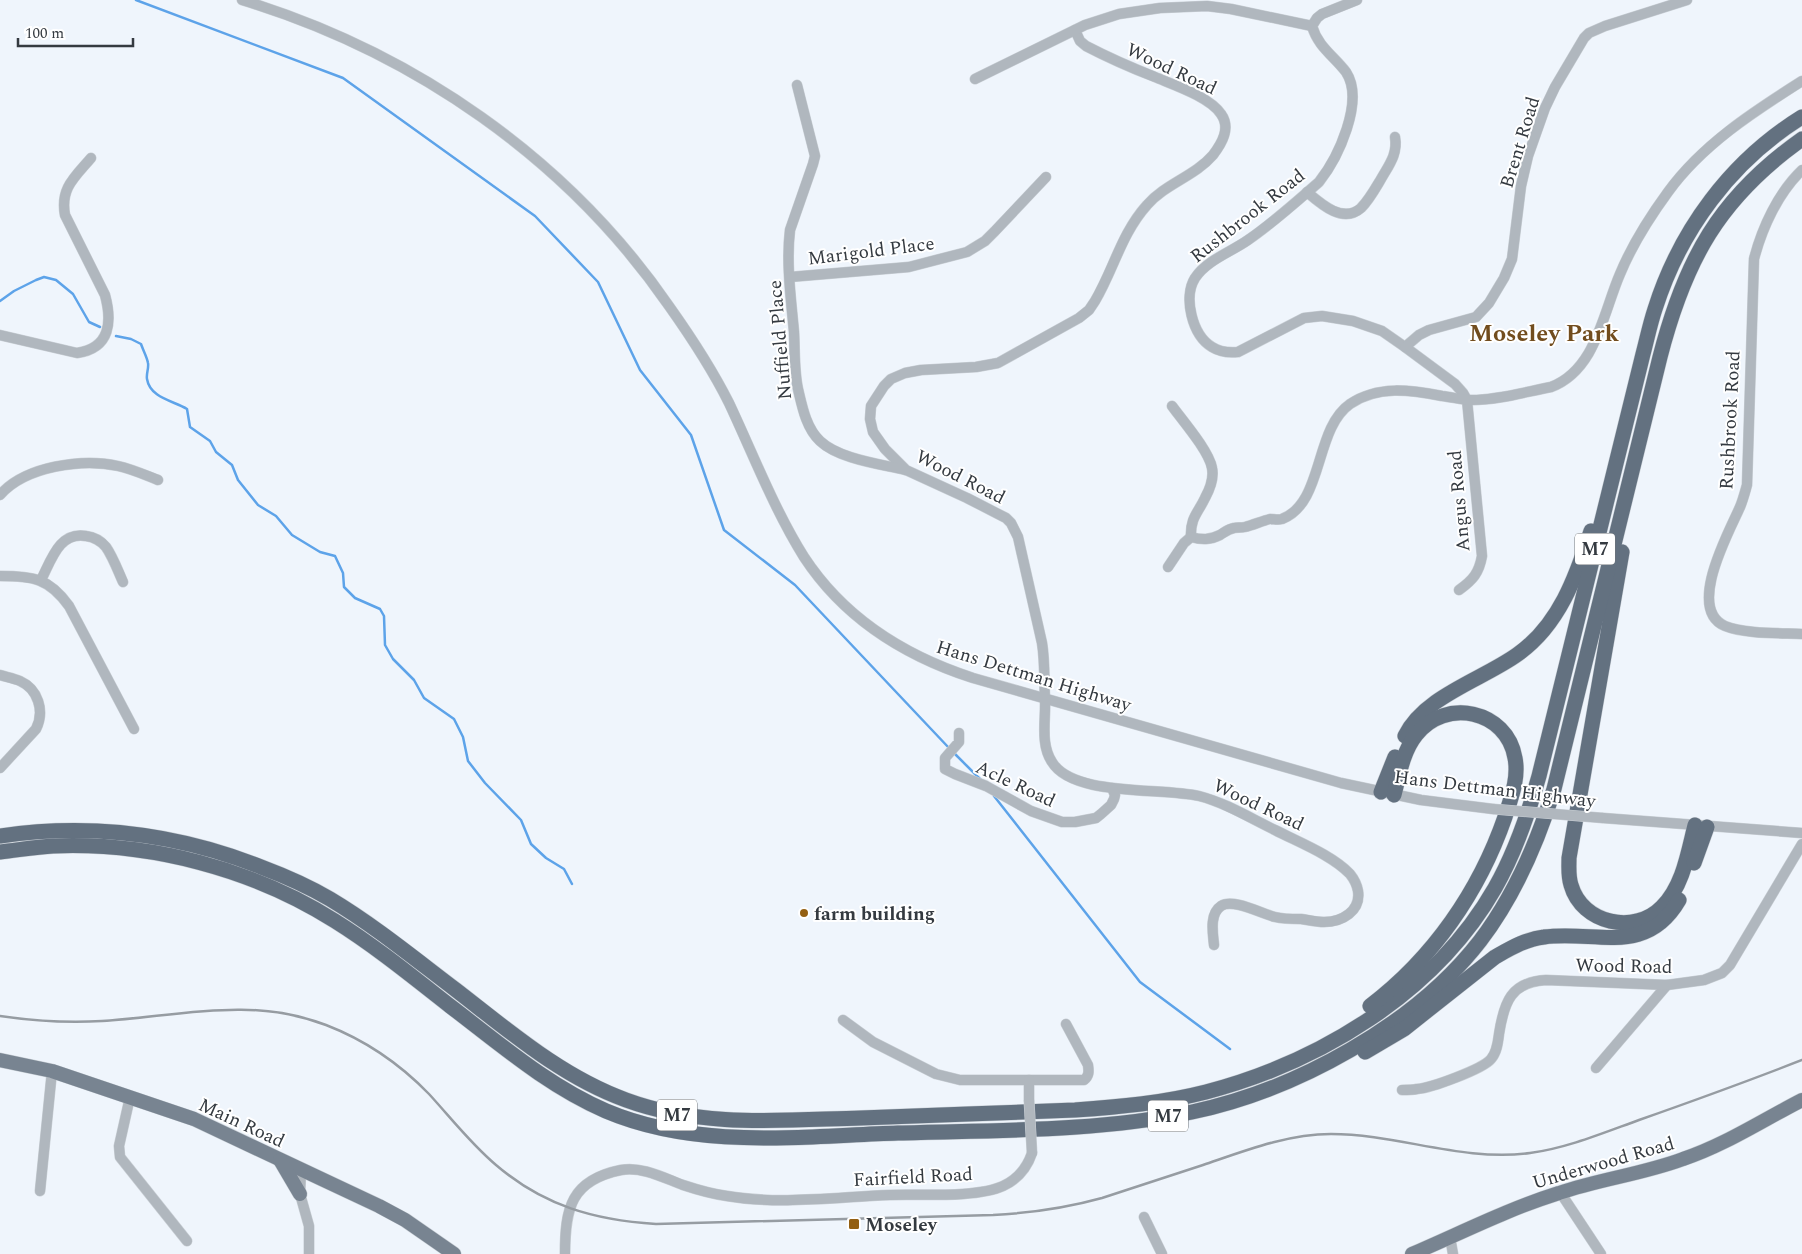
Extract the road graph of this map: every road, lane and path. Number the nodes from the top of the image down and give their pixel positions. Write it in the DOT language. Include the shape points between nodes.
graph roads {
  1 [pos="242,0"];
  2 [pos="1356,0"];
  3 [pos="1687,0"];
  4 [pos="1312,26"];
  5 [pos="1075,30"];
  6 [pos="975,79"];
  7 [pos="1802,82"];
  8 [pos="797,85"];
  9 [pos="1802,117"];
  10 [pos="1395,137"];
  11 [pos="1802,139"];
  12 [pos="91,158"];
  13 [pos="1802,170"];
  14 [pos="1046,177"];
  15 [pos="1308,192"];
  16 [pos="790,278"];
  17 [pos="0,336"];
  18 [pos="1405,347"];
  19 [pos="1634,389"];
  20 [pos="1467,400"];
  21 [pos="1172,406"];
  22 [pos="1640,437"];
  23 [pos="906,470"];
  24 [pos="158,480"];
  25 [pos="0,494"];
  26 [pos="1191,537"];
  27 [pos="1168,566"];
  28 [pos="0,576"];
  29 [pos="41,580"];
  30 [pos="122,582"];
  31 [pos="1459,590"];
  32 [pos="1802,634"];
  33 [pos="0,674"];
  34 [pos="1045,699"];
  35 [pos="134,729"];
  36 [pos="959,733"];
  37 [pos="0,768"];
  38 [pos="1112,788"];
  39 [pos="1387,794"];
  40 [pos="1701,826"];
  41 [pos="1802,833"];
  42 [pos="0,836"];
  43 [pos="1802,844"];
  44 [pos="53,846"];
  45 [pos="0,852"];
  46 [pos="0,858"];
  47 [pos="1214,945"];
  48 [pos="1667,985"];
  49 [pos="843,1020"];
  50 [pos="1066,1024"];
  51 [pos="0,1060"];
  52 [pos="1292,1062"];
  53 [pos="1596,1068"];
  54 [pos="52,1072"];
  55 [pos="1029,1080"];
  56 [pos="1402,1090"];
  57 [pos="130,1097"];
  58 [pos="1802,1100"];
  59 [pos="1227,1102"];
  60 [pos="279,1159"];
  61 [pos="301,1170"];
  62 [pos="40,1191"];
  63 [pos="1560,1192"];
  64 [pos="300,1194"];
  65 [pos="1144,1218"];
  66 [pos="1450,1237"];
  67 [pos="187,1240"];
  68 [pos="309,1254"];
  69 [pos="454,1254"];
  70 [pos="565,1254"];
  71 [pos="1162,1254"];
  72 [pos="1412,1254"];
  73 [pos="1453,1254"];
  74 [pos="1601,1254"];
  1 -- 34 [label="street, Hans Dettman Highway" via="286,14 385,57 449,94 558,178 648,276 688,333 727,400 797,545 814,572 836,597 878,634 916,656 951,671"];
  2 -- 4 [label="street" via="1322,14"];
  3 -- 18 [label="street, Brent Road" via="1597,29 1584,38 1545,108 1528,156 1512,259 1504,278 1476,317 1429,330"];
  4 -- 5 [label="street" via="1231,9 1194,6 1119,14"];
  4 -- 15 [label="street, Rushbrook Road" via="1317,40 1351,82 1353,101 1334,159"];
  5 -- 6 [label="street"];
  5 -- 23 [label="street, Wood Road" via="1086,46 1189,92 1216,108 1225,124 1224,138 1211,157 1159,193 1139,214 1125,235 1100,292 1079,318 998,364 913,371 884,386 872,406 873,432"];
  7 -- 20 [label="street" via="1737,124 1688,167 1669,190 1633,247 1593,346 1570,376 1551,387"];
  8 -- 16 [label="street, Nuffield Place" via="814,156 790,230"];
  9 -- 19 [label="highway, M7" via="1740,166 1697,221 1678,252 1654,310"];
  10 -- 15 [label="street" via="1393,159 1361,208 1347,213 1334,212"];
  11 -- 22 [label="highway, M7" via="1747,184 1698,252 1674,307"];
  12 -- 17 [label="street" via="66,191 64,207 105,295 110,319 103,339 89,350 78,353"];
  13 -- 32 [label="street, Rushbrook Road" via="1781,197 1754,259 1747,485 1718,558 1709,598 1712,612 1723,625 1742,630"];
  14 -- 16 [label="street, Marigold Place" via="995,231 967,252 909,267"];
  15 -- 18 [label="street, Rushbrook Road" via="1260,231 1210,263 1195,278 1190,302 1200,335 1219,351 1238,352 1304,318 1322,316 1374,328"];
  16 -- 23 [label="street, Nuffield Place" via="798,386 803,409 814,434 840,453"];
  18 -- 20 [label="street, Rushbrook Road" via="1455,384"];
  19 -- 39 [label="highway" via="1620,412 1585,548 1556,614 1534,641 1519,653 1420,715 1407,730 1399,747"];
  19 -- 52 [label="highway, M7" via="1539,776 1509,862 1479,912 1426,974 1404,994 1356,1027"];
  20 -- 26 [label="street" via="1411,390 1363,397 1337,417 1308,492 1290,514 1281,520 1271,519 1242,527 1227,536 1222,534 1210,539"];
  20 -- 31 [label="street, Angus Road" via="1482,556 1477,573"];
  21 -- 26 [label="street" via="1208,456 1213,470 1212,482 1190,526"];
  22 -- 40 [label="highway" via="1569,858 1571,886 1577,898 1599,918 1611,922 1622,924 1649,917 1661,908 1675,889"];
  22 -- 59 [label="highway, M7" via="1542,830 1497,917 1461,963 1404,1015 1336,1058"];
  23 -- 34 [label="street, Wood Road" via="1011,523 1018,537 1039,624"];
  24 -- 25 [label="street" via="117,466 80,463 38,472 18,480"];
  26 -- 27 [label="street"];
  28 -- 29 [label="street"];
  29 -- 30 [label="street" via="61,544 68,538 84,535 98,540 106,548"];
  29 -- 35 [label="street" via="69,606"];
  33 -- 37 [label="street" via="21,681 31,689 41,713 36,729"];
  34 -- 38 [label="street, Wood Road" via="1045,744 1053,764 1079,782"];
  34 -- 39 [label="street, Hans Dettman Highway"];
  36 -- 38 [label="street, Acle Road" via="959,742 945,758 945,769 986,786 1031,811 1062,822 1096,818 1111,805 1115,795"];
  38 -- 47 [label="street, Wood Road" via="1186,793 1230,807 1330,859 1355,882 1358,892 1354,910 1335,921 1278,918 1238,905 1223,905 1215,913"];
  39 -- 40 [label="street, Hans Dettman Highway, bridge" via="1493,810"];
  39 -- 52 [label="highway" via="1416,734 1429,722 1444,715 1460,711 1480,715 1501,729 1512,746 1516,772 1511,798 1488,860 1454,920 1414,968 1386,994"];
  40 -- 41 [label="street, Hans Dettman Highway"];
  40 -- 59 [label="highway" via="1683,893 1656,927 1627,938 1562,936 1529,940 1495,957 1404,1029 1346,1063 1279,1092"];
  42 -- 52 [label="highway, M7" via="47,831 136,834 203,847 283,876 361,918 557,1066 610,1094 669,1114 751,1121 1120,1107 1204,1092"];
  43 -- 48 [label="street, Wood Road" via="1722,973 1704,980"];
  44 -- 45 [label="highway, M7"];
  44 -- 46 [label="highway"];
  44 -- 59 [label="highway, M7" via="171,856 254,880 302,902 368,943 539,1074 607,1111 672,1131 763,1138 1088,1126 1171,1115"];
  48 -- 53 [label="street"];
  48 -- 56 [label="street, Wood Road" via="1546,980 1528,983 1518,987 1508,1000 1491,1060 1476,1070 1433,1086"];
  49 -- 55 [label="street" via="873,1042 936,1074 960,1080"];
  50 -- 55 [label="street" via="1088,1065 1088,1077 1076,1082"];
  51 -- 54 [label="main road, Main Road"];
  54 -- 57 [label="main road, Main Road"];
  54 -- 62 [label="street"];
  55 -- 70 [label="street, Fairfield Road, bridge" via="1032,1153 1026,1168 1002,1186 970,1193 747,1200 701,1190 649,1172 623,1170 595,1180 578,1192 569,1208"];
  57 -- 60 [label="main road, Main Road" via="194,1119"];
  57 -- 67 [label="street" via="119,1146 120,1157"];
  58 -- 63 [label="main road, Underwood Road" via="1684,1159"];
  60 -- 61 [label="main road, Main Road"];
  60 -- 64 [label="main road"];
  61 -- 64 [label="street"];
  61 -- 69 [label="main road, Main Road" via="405,1220"];
  63 -- 66 [label="main road, Underwood Road" via="1514,1208"];
  63 -- 74 [label="street"];
  64 -- 68 [label="street" via="309,1226"];
  65 -- 71 [label="street"];
  66 -- 72 [label="main road, Underwood Road"];
  66 -- 73 [label="street"];
}
